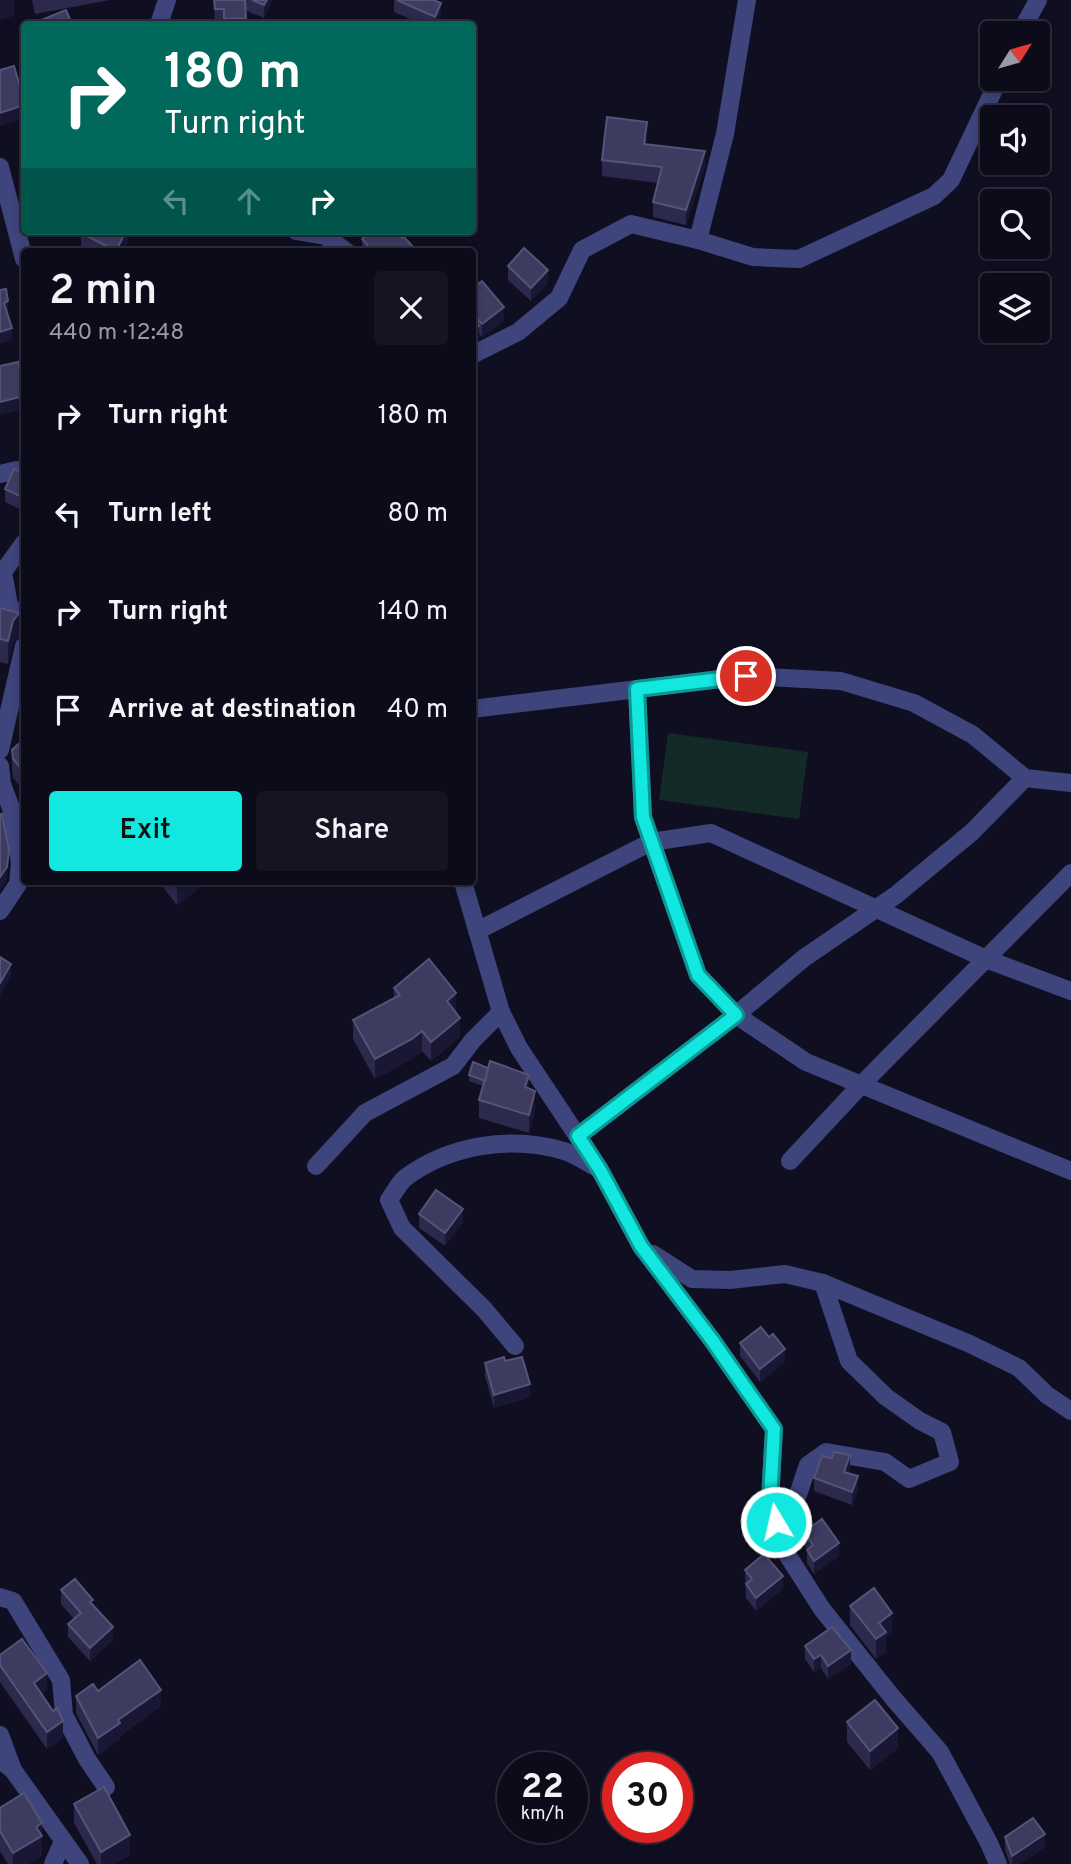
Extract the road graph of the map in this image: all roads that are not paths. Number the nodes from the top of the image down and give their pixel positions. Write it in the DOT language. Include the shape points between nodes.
graph roads {
  1 [pos="167,0"];
  2 [pos="747,0"];
  3 [pos="1038,0"];
  4 [pos="160,21"];
  5 [pos="1027,21"];
  6 [pos="993,91"];
  7 [pos="0,167"];
  8 [pos="319,235"];
  9 [pos="698,240"];
  10 [pos="21,248"];
  11 [pos="342,248"];
  12 [pos="476,353"];
  13 [pos="21,471"];
  14 [pos="0,474"];
  15 [pos="21,547"];
  16 [pos="3,591"];
  17 [pos="21,619"];
  18 [pos="21,659"];
  19 [pos="637,689"];
  20 [pos="476,709"];
  21 [pos="0,750"];
  22 [pos="0,765"];
  23 [pos="1025,778"];
  24 [pos="1071,783"];
  25 [pos="651,842"];
  26 [pos="1071,873"];
  27 [pos="464,885"];
  28 [pos="874,910"];
  29 [pos="0,911"];
  30 [pos="477,931"];
  31 [pos="986,960"];
  32 [pos="1071,991"];
  33 [pos="501,1012"];
  34 [pos="736,1015"];
  35 [pos="861,1085"];
  36 [pos="578,1136"];
  37 [pos="790,1161"];
  38 [pos="316,1166"];
  39 [pos="600,1170"];
  40 [pos="1071,1171"];
  41 [pos="641,1246"];
  42 [pos="823,1283"];
  43 [pos="515,1346"];
  44 [pos="1071,1411"];
  45 [pos="781,1545"];
  46 [pos="0,1597"];
  47 [pos="0,1735"];
  48 [pos="6,1765"];
  49 [pos="106,1787"];
  50 [pos="63,1841"];
  51 [pos="53,1864"];
  52 [pos="80,1864"];
  53 [pos="998,1864"];
  1 -- 4 [label="street"];
  2 -- 9 [label="street" via="725,134"];
  3 -- 5 [label="street"];
  6 -- 9 [label="street" via="951,180 934,196 799,259 753,257"];
  7 -- 10 [label="street"];
  8 -- 11 [label="street"];
  9 -- 12 [label="street" via="631,224 582,250 559,298 518,332"];
  13 -- 14 [label="street"];
  15 -- 16 [label="street" via="3,572"];
  16 -- 17 [label="street"];
  18 -- 21 [label="street"];
  19 -- 20 [label="street"];
  19 -- 23 [label="street" via="746,676 841,681 914,702 974,735"];
  19 -- 25 [label="street" via="643,817"];
  22 -- 29 [label="street" via="20,863 18,884"];
  23 -- 24 [label="street"];
  23 -- 28 [label="street" via="972,832"];
  25 -- 28 [label="street" via="710,833"];
  25 -- 30 [label="street"];
  25 -- 34 [label="street" via="698,975"];
  26 -- 31 [label="street"];
  27 -- 30 [label="street"];
  28 -- 31 [label="street"];
  28 -- 34 [label="street" via="804,958"];
  30 -- 33 [label="street"];
  31 -- 32 [label="street"];
  31 -- 35 [label="street"];
  33 -- 36 [label="street" via="519,1048"];
  33 -- 38 [label="street" via="453,1066 365,1113"];
  34 -- 35 [label="street" via="806,1062"];
  34 -- 36 [label="street"];
  35 -- 37 [label="street"];
  35 -- 40 [label="street"];
  36 -- 39 [label="street"];
  39 -- 41 [label="street"];
  39 -- 43 [label="street" via="567,1152 544,1146 491,1143 431,1163 403,1180 389,1200 402,1228"];
  41 -- 42 [label="street" via="692,1279 785,1274"];
  41 -- 45 [label="street" via="774,1429 770,1500"];
  42 -- 44 [label="street" via="1019,1368"];
  42 -- 45 [label="street" via="849,1361 886,1397 942,1432 950,1462 909,1479 885,1462 826,1452 808,1465"];
  45 -- 53 [label="street" via="822,1609 940,1752"];
  46 -- 49 [label="street" via="13,1601 61,1680 64,1715"];
  47 -- 48 [label="street"];
  48 -- 50 [label="street"];
  50 -- 51 [label="street"];
  50 -- 52 [label="street"];
}
